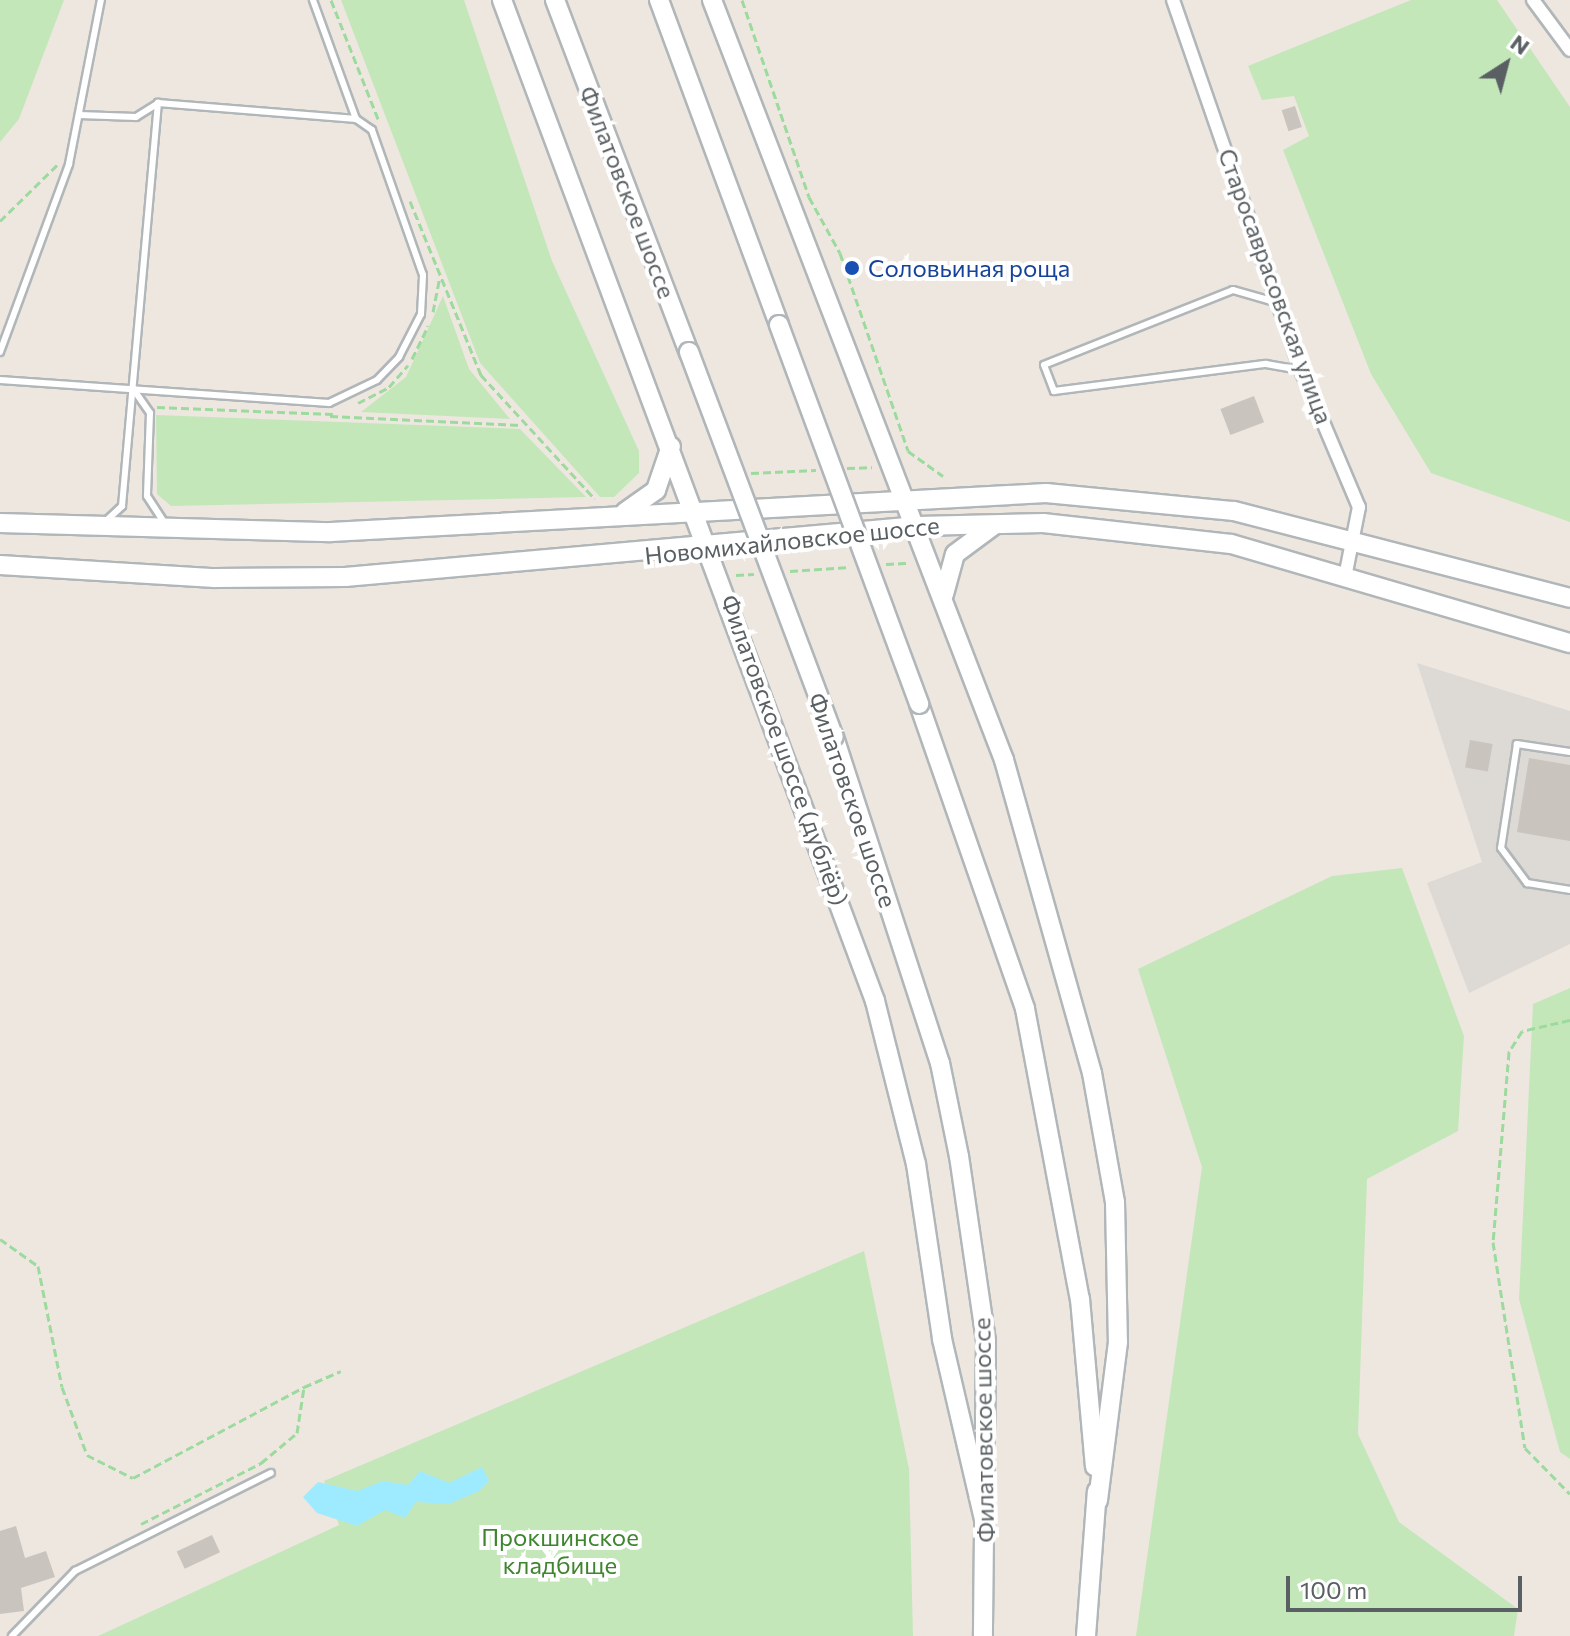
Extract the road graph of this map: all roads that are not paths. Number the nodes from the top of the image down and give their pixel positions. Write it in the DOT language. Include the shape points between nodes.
graph roads {
  1 [pos="101,0"];
  2 [pos="313,0"];
  3 [pos="502,0"];
  4 [pos="555,0"];
  5 [pos="659,0"];
  6 [pos="712,0"];
  7 [pos="1173,0"];
  8 [pos="1533,0"];
  9 [pos="1570,50"];
  10 [pos="158,103"];
  11 [pos="79,115"];
  12 [pos="356,119"];
  13 [pos="1283,305"];
  14 [pos="0,352"];
  15 [pos="1301,370"];
  16 [pos="0,380"];
  17 [pos="134,390"];
  18 [pos="671,443"];
  19 [pos="907,496"];
  20 [pos="697,511"];
  21 [pos="611,517"];
  22 [pos="0,523"];
  23 [pos="999,523"];
  24 [pos="918,526"];
  25 [pos="82,528"];
  26 [pos="181,532"];
  27 [pos="1355,537"];
  28 [pos="711,550"];
  29 [pos="0,565"];
  30 [pos="1346,572"];
  31 [pos="944,597"];
  32 [pos="1570,598"];
  33 [pos="1570,643"];
  34 [pos="1570,752"];
  35 [pos="1570,890"];
  36 [pos="271,1473"];
  37 [pos="1098,1501"];
  38 [pos="985,1524"];
  39 [pos="12,1636"];
  40 [pos="983,1636"];
  41 [pos="1086,1636"];
  1 -- 11 [label="lane"];
  2 -- 12 [label="lane"];
  3 -- 18 [label="main road, Филатовское шоссе (дублёр)"];
  4 -- 38 [label="main road, Филатовское шоссе, bridge" via="834,737 940,1063 986,1341"];
  5 -- 37 [label="main road, bridge" via="919,704 1025,1009 1080,1299"];
  6 -- 19 [label="main road"];
  7 -- 13 [label="street, Старосаврасовская улица"];
  8 -- 9 [label="street"];
  10 -- 11 [label="lane" via="136,117"];
  10 -- 12 [label="lane"];
  10 -- 17 [label="lane"];
  11 -- 14 [label="lane" via="69,164"];
  12 -- 17 [label="lane" via="372,130 423,275 421,314 399,357 377,380 329,403"];
  13 -- 15 [label="street, Старосаврасовская улица"];
  13 -- 15 [label="lane" via="1233,290 1044,365 1054,391 1266,364"];
  15 -- 27 [label="street, Старосаврасовская улица" via="1359,507"];
  16 -- 17 [label="lane"];
  17 -- 25 [label="lane" via="125,412 122,506"];
  17 -- 26 [label="lane" via="150,413 150,510"];
  18 -- 20 [label="main road, Филатовское шоссе (дублёр)"];
  18 -- 21 [label="main road" via="656,490"];
  19 -- 20 [label="main road, Новомихайловское шоссе"];
  19 -- 24 [label="main road"];
  19 -- 27 [label="main road, Новомихайловское шоссе" via="1127,499 1234,511"];
  20 -- 21 [label="main road, Новомихайловское шоссе"];
  20 -- 28 [label="main road, Филатовское шоссе (дублёр)"];
  21 -- 26 [label="main road, Новомихайловское шоссе"];
  22 -- 25 [label="main road, Новомихайловское шоссе"];
  23 -- 24 [label="main road, Новомихайловское шоссе"];
  23 -- 30 [label="main road, Новомихайловское шоссе" via="1140,530"];
  23 -- 31 [label="main road" via="955,554"];
  24 -- 28 [label="main road, Новомихайловское шоссе"];
  24 -- 31 [label="main road"];
  25 -- 26 [label="main road, Новомихайловское шоссе"];
  27 -- 30 [label="street, Старосаврасовская улица"];
  27 -- 32 [label="main road, Новомихайловское шоссе"];
  28 -- 29 [label="main road, Новомихайловское шоссе" via="345,577 215,578"];
  28 -- 38 [label="main road, Филатовское шоссе (дублёр)" via="875,1001 916,1164 942,1339"];
  30 -- 33 [label="main road, Новомихайловское шоссе"];
  31 -- 37 [label="main road" via="1004,760 1050,920 1092,1073 1112,1188 1118,1342"];
  34 -- 35 [label="lane" via="1517,744 1501,848 1527,883"];
  36 -- 39 [label="lane" via="129,1539 75,1571"];
  37 -- 41 [label="main road"];
  38 -- 40 [label="main road, Филатовское шоссе"];
}
